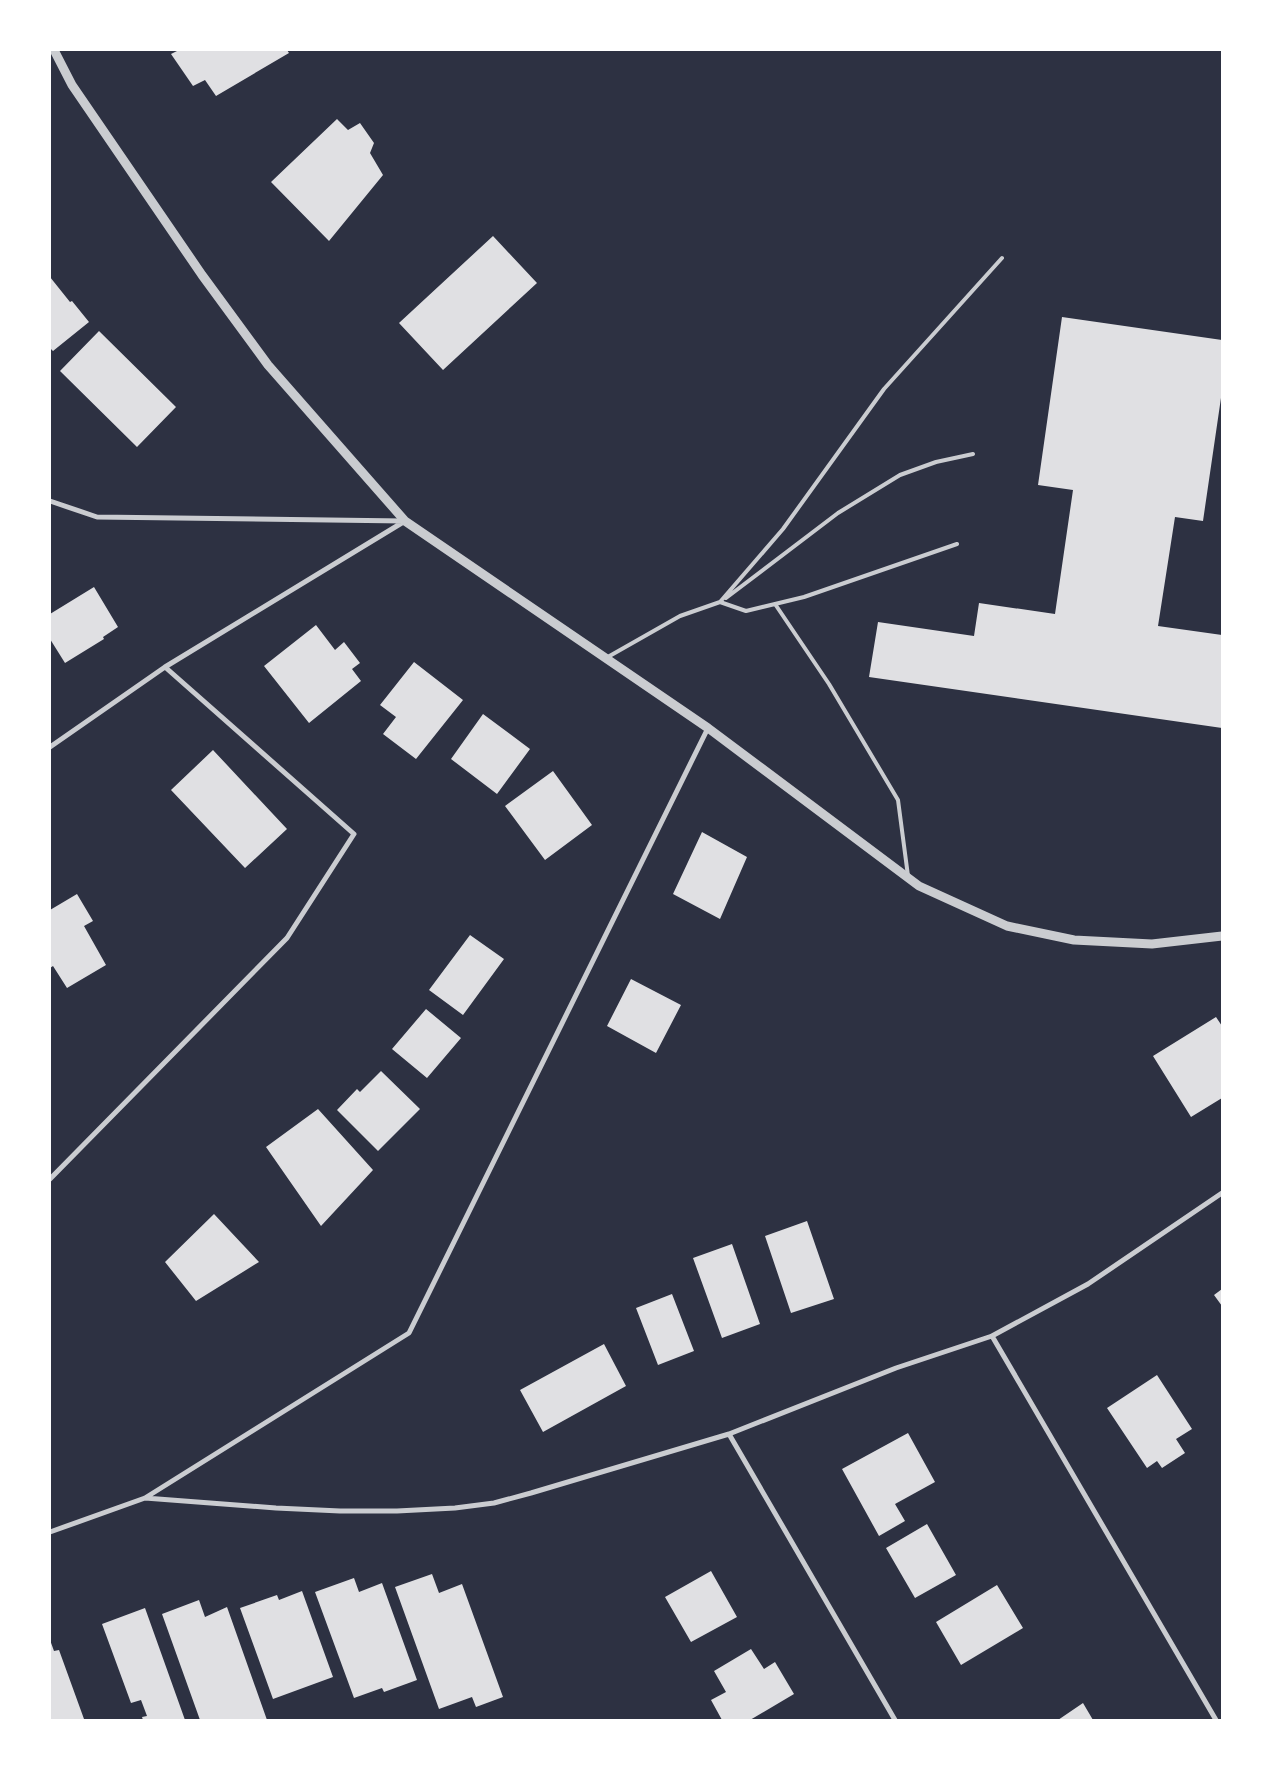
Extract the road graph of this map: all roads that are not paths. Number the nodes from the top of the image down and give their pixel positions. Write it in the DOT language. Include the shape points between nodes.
graph roads {
  1 [pos="54,50"];
  2 [pos="1002,258"];
  3 [pos="973,454"];
  4 [pos="50,501"];
  5 [pos="405,521"];
  6 [pos="957,544"];
  7 [pos="720,602"];
  8 [pos="775,604"];
  9 [pos="605,658"];
  10 [pos="165,667"];
  11 [pos="708,728"];
  12 [pos="50,746"];
  13 [pos="908,878"];
  14 [pos="1222,936"];
  15 [pos="50,1179"];
  16 [pos="1222,1193"];
  17 [pos="992,1336"];
  18 [pos="728,1434"];
  19 [pos="145,1498"];
  20 [pos="50,1532"];
  21 [pos="896,1720"];
  22 [pos="1216,1720"];
  1 -- 5 [label="street" via="72,85 191,260 268,365"];
  2 -- 7 [label="lane" via="884,389 784,529"];
  3 -- 7 [label="lane" via="936,462 900,475 838,513"];
  4 -- 5 [label="street" via="97,517"];
  5 -- 9 [label="street"];
  5 -- 10 [label="street"];
  6 -- 8 [label="lane"];
  7 -- 8 [label="lane" via="746,611"];
  7 -- 9 [label="lane" via="680,616"];
  8 -- 13 [label="lane" via="829,684 898,800"];
  9 -- 11 [label="street"];
  10 -- 12 [label="street"];
  10 -- 15 [label="street" via="354,834 287,938"];
  11 -- 13 [label="street"];
  11 -- 19 [label="street" via="408,1333"];
  13 -- 14 [label="street" via="1007,926 1074,940 1152,944"];
  16 -- 17 [label="street" via="1088,1284"];
  17 -- 18 [label="street" via="896,1368"];
  17 -- 22 [label="street"];
  18 -- 19 [label="street" via="531,1493 455,1508 340,1511"];
  18 -- 21 [label="street"];
  19 -- 20 [label="street"];
}
